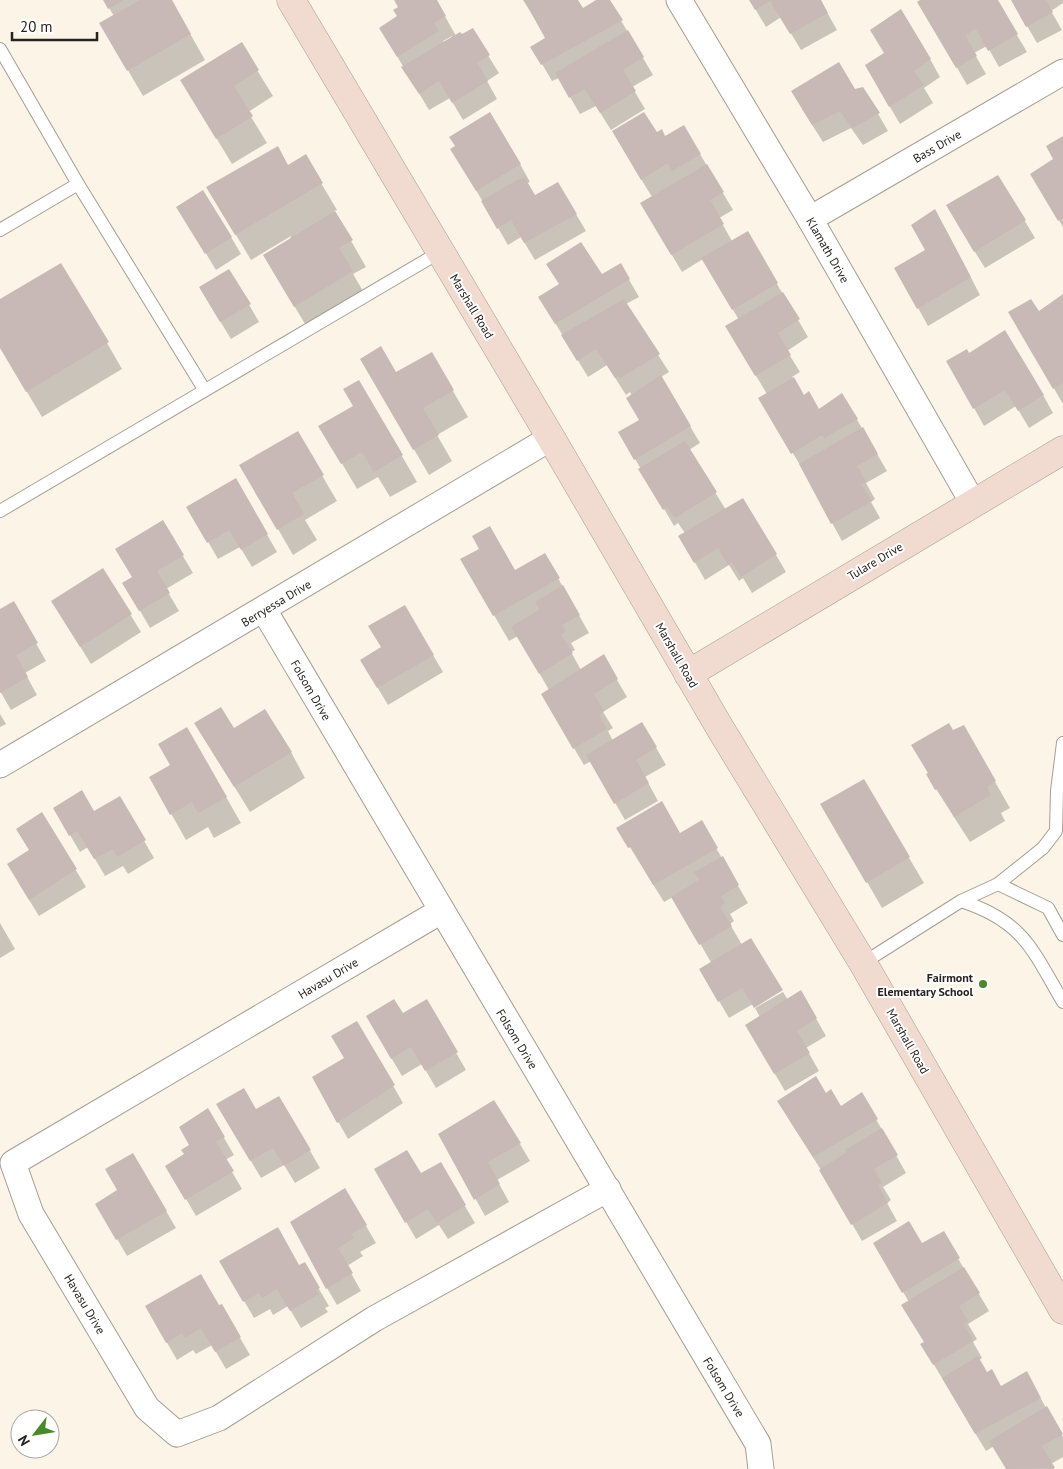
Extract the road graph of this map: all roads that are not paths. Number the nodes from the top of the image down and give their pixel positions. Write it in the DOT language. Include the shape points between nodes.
graph roads {
  1 [pos="291,0"];
  2 [pos="679,0"];
  3 [pos="0,49"];
  4 [pos="1063,72"];
  5 [pos="78,184"];
  6 [pos="810,219"];
  7 [pos="0,230"];
  8 [pos="440,252"];
  9 [pos="204,389"];
  10 [pos="551,438"];
  11 [pos="1063,450"];
  12 [pos="973,503"];
  13 [pos="0,511"];
  14 [pos="264,610"];
  15 [pos="688,674"];
  16 [pos="1063,743"];
  17 [pos="0,765"];
  18 [pos="998,884"];
  19 [pos="961,901"];
  20 [pos="441,911"];
  21 [pos="1063,934"];
  22 [pos="863,963"];
  23 [pos="1063,1002"];
  24 [pos="608,1190"];
  25 [pos="1063,1310"];
  26 [pos="761,1469"];
  1 -- 8 [label="street, Marshall Road"];
  2 -- 6 [label="street, Klamath Drive"];
  3 -- 5 [label="lane"];
  4 -- 6 [label="street, Bass Drive"];
  5 -- 7 [label="lane"];
  5 -- 9 [label="lane"];
  6 -- 12 [label="street, Klamath Drive"];
  8 -- 9 [label="lane"];
  8 -- 10 [label="street, Marshall Road"];
  9 -- 13 [label="lane"];
  10 -- 14 [label="street, Berryessa Drive"];
  10 -- 15 [label="street, Marshall Road"];
  11 -- 12 [label="street, Tulare Drive"];
  12 -- 15 [label="street, Tulare Drive"];
  14 -- 17 [label="street, Berryessa Drive"];
  14 -- 20 [label="street, Folsom Drive"];
  15 -- 22 [label="street, Marshall Road"];
  16 -- 18 [label="lane" via="1056,831 1043,848"];
  18 -- 19 [label="lane"];
  18 -- 21 [label="lane" via="1048,908"];
  19 -- 22 [label="lane"];
  19 -- 23 [label="lane" via="988,910 1007,922 1031,948"];
  20 -- 24 [label="street, Folsom Drive"];
  20 -- 24 [label="street, Havasu Drive" via="13,1163 31,1214 147,1408 176,1434 219,1418 374,1319"];
  22 -- 25 [label="street, Marshall Road"];
  24 -- 26 [label="street, Folsom Drive" via="758,1444"];
}
